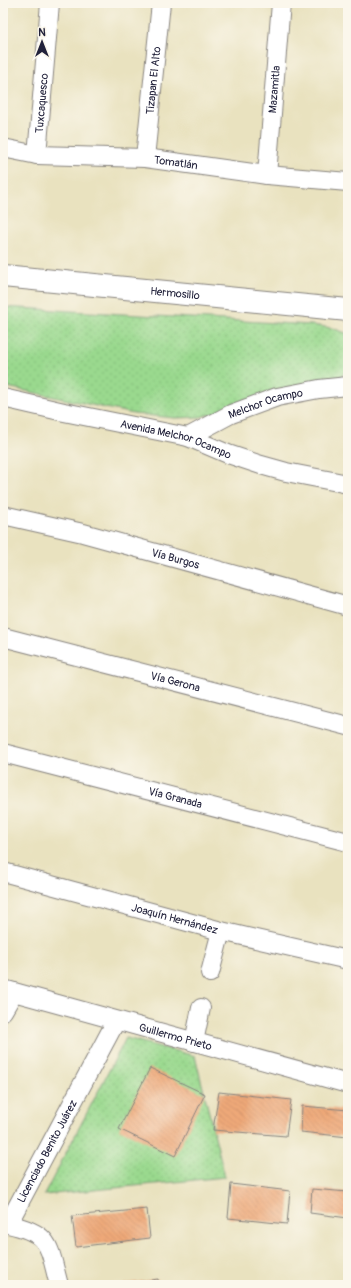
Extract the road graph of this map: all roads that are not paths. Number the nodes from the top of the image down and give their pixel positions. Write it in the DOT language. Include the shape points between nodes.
graph roads {
  1 [pos="50,3"];
  2 [pos="160,3"];
  3 [pos="282,3"];
  4 [pos="3,148"];
  5 [pos="37,155"];
  6 [pos="145,158"];
  7 [pos="267,175"];
  8 [pos="348,182"];
  9 [pos="3,276"];
  10 [pos="348,310"];
  11 [pos="348,386"];
  12 [pos="3,398"];
  13 [pos="188,437"];
  14 [pos="348,484"];
  15 [pos="3,515"];
  16 [pos="348,606"];
  17 [pos="3,637"];
  18 [pos="348,726"];
  19 [pos="3,753"];
  20 [pos="348,842"];
  21 [pos="3,872"];
  22 [pos="221,931"];
  23 [pos="348,960"];
  24 [pos="210,973"];
  25 [pos="8,991"];
  26 [pos="201,1008"];
  27 [pos="3,1011"];
  28 [pos="116,1021"];
  29 [pos="194,1042"];
  30 [pos="348,1084"];
  31 [pos="5,1226"];
  32 [pos="59,1285"];
  1 -- 5 [label="street, Tuxcaquesco"];
  2 -- 6 [label="street, Tizapan El Alto"];
  3 -- 7 [label="street, Mazamitla"];
  4 -- 5 [label="street, Tomatlán"];
  5 -- 6 [label="street, Tomatlán"];
  6 -- 7 [label="street, Tomatlán"];
  7 -- 8 [label="street, Tomatlán"];
  9 -- 10 [label="street, Hermosillo"];
  11 -- 13 [label="street, Melchor Ocampo" via="277,397 231,414"];
  12 -- 13 [label="street, Avenida Melchor Ocampo"];
  13 -- 14 [label="street, Avenida Melchor Ocampo" via="261,465"];
  15 -- 16 [label="street, Vía Burgos" via="83,533"];
  17 -- 18 [label="street, Vía Gerona"];
  19 -- 20 [label="street, Vía Granada"];
  21 -- 22 [label="street, Joaquín Hernández"];
  22 -- 23 [label="street, Joaquín Hernández"];
  22 -- 24 [label="street"];
  25 -- 27 [label="street"];
  25 -- 28 [label="street, Guillermo Prieto"];
  26 -- 29 [label="street"];
  28 -- 29 [label="street, Guillermo Prieto"];
  28 -- 31 [label="street, Licenciado Benito Juárez"];
  29 -- 30 [label="street, Guillermo Prieto"];
  31 -- 32 [label="street, Licenciado Benito Juárez" via="31,1230 41,1236 49,1246"];
}
